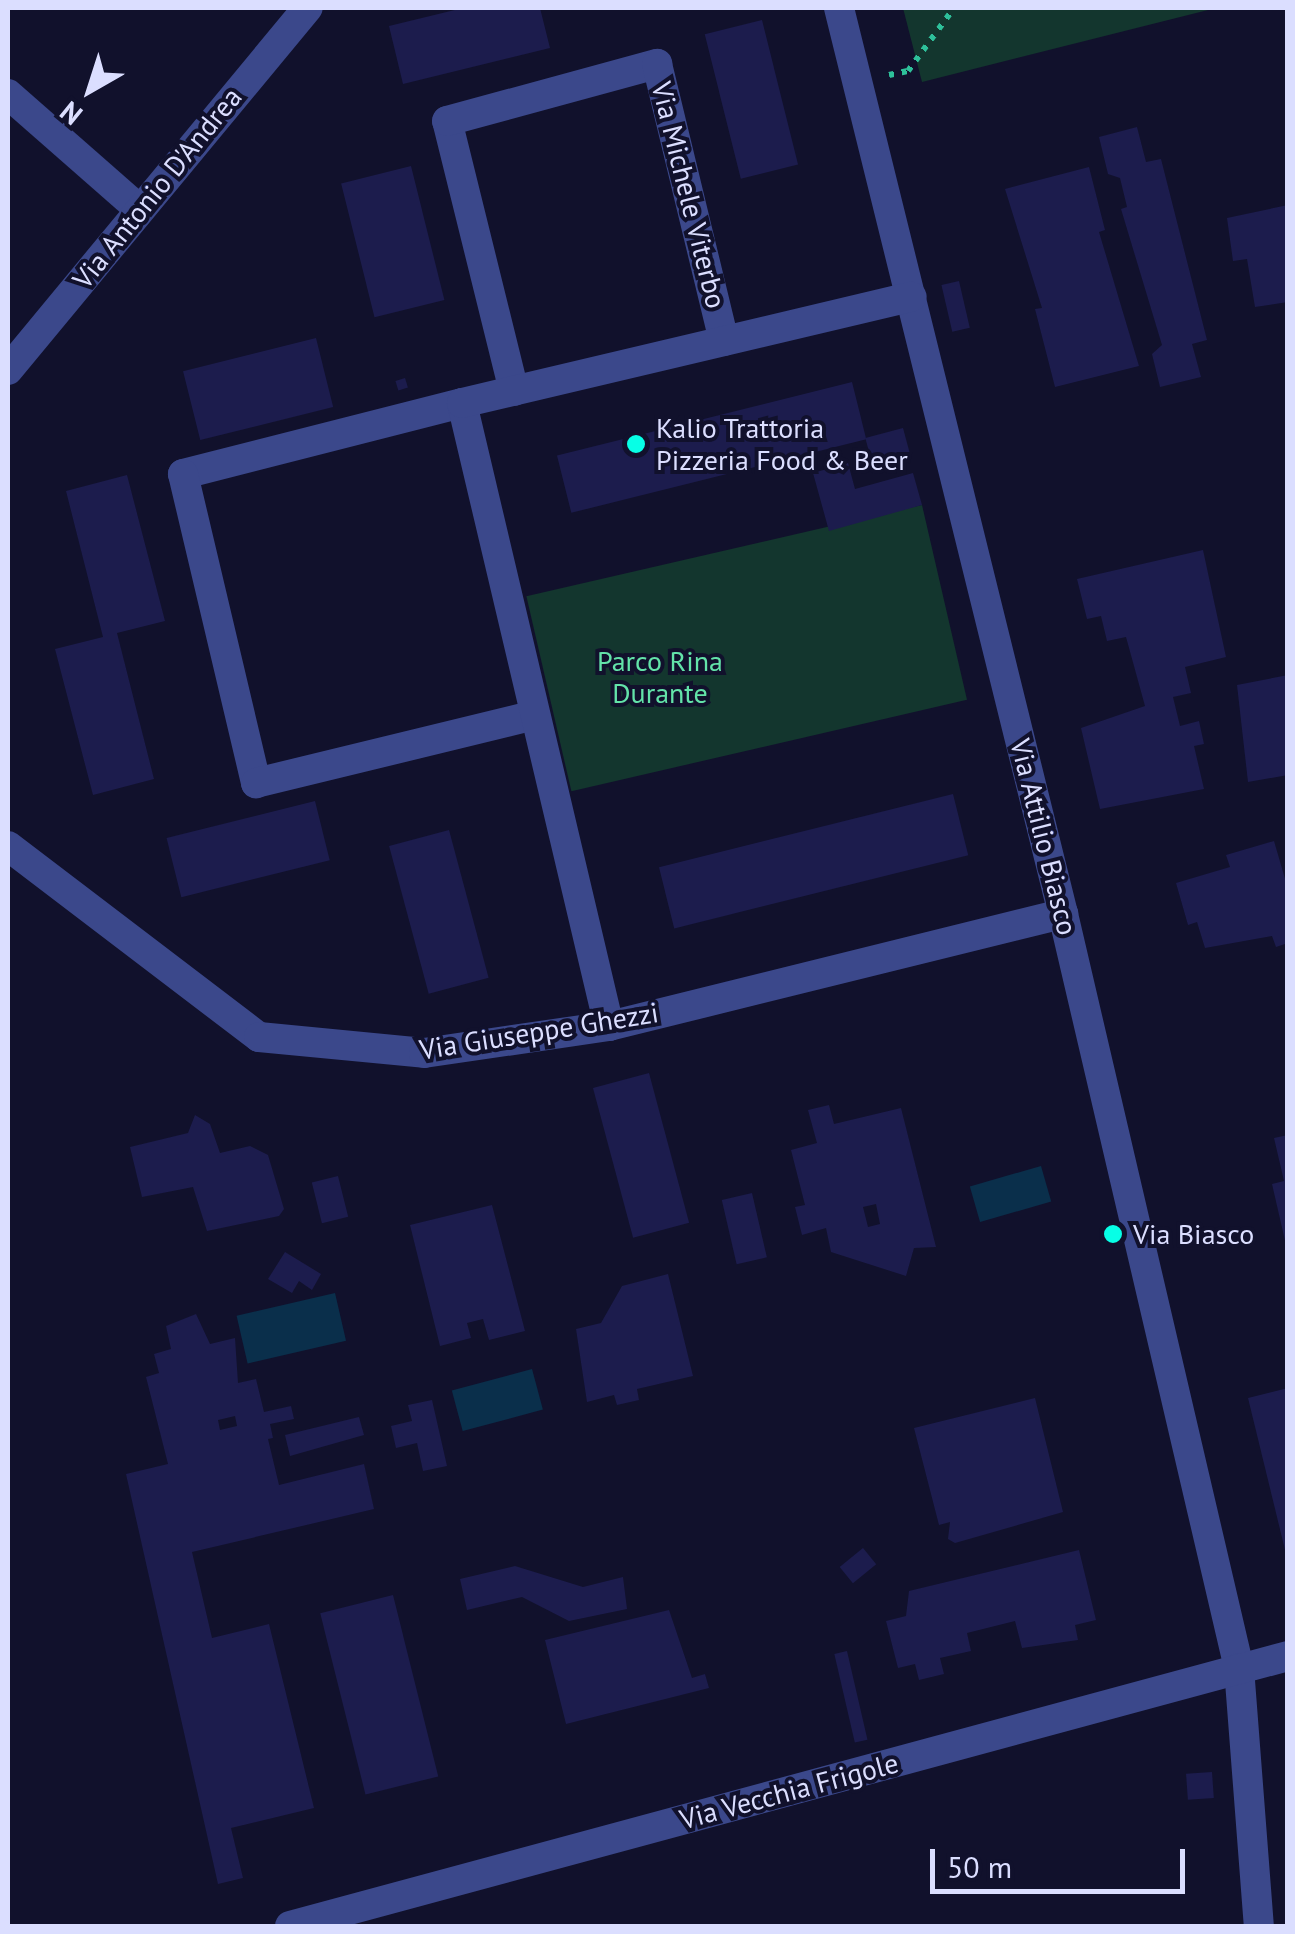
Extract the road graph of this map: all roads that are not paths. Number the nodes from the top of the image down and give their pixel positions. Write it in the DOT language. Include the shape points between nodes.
graph roads {
  1 [pos="307,8"];
  2 [pos="840,8"];
  3 [pos="8,94"];
  4 [pos="139,209"];
  5 [pos="912,296"];
  6 [pos="724,341"];
  7 [pos="8,370"];
  8 [pos="514,391"];
  9 [pos="462,403"];
  10 [pos="535,715"];
  11 [pos="8,846"];
  12 [pos="1063,914"];
  13 [pos="608,1026"];
  14 [pos="1288,1656"];
  15 [pos="1239,1668"];
  16 [pos="290,1926"];
  17 [pos="1259,1926"];
  1 -- 4 [label="street, Via Antonio D'Andrea"];
  2 -- 5 [label="street, Via Attilio Biasco"];
  3 -- 4 [label="street"];
  4 -- 7 [label="street, Via Antonio D'Andrea"];
  5 -- 6 [label="street, Via Michele Viterbo"];
  5 -- 12 [label="street, Via Attilio Biasco"];
  6 -- 8 [label="street, Via Michele Viterbo"];
  6 -- 8 [label="street, Via Michele Viterbo" via="657,64 447,122"];
  8 -- 9 [label="street, Via Michele Viterbo"];
  9 -- 10 [label="street"];
  9 -- 10 [label="street, Via Michele Viterbo" via="184,474 192,512 256,783"];
  10 -- 13 [label="street"];
  11 -- 13 [label="street, Via Giuseppe Ghezzi" via="259,1037 424,1053"];
  12 -- 13 [label="street, Via Giuseppe Ghezzi"];
  12 -- 15 [label="street, Via Attilio Biasco"];
  14 -- 15 [label="street, Via Vecchia Frigole"];
  15 -- 16 [label="street, Via Vecchia Frigole"];
  15 -- 17 [label="street, Via Attilio Biasco"];
}
